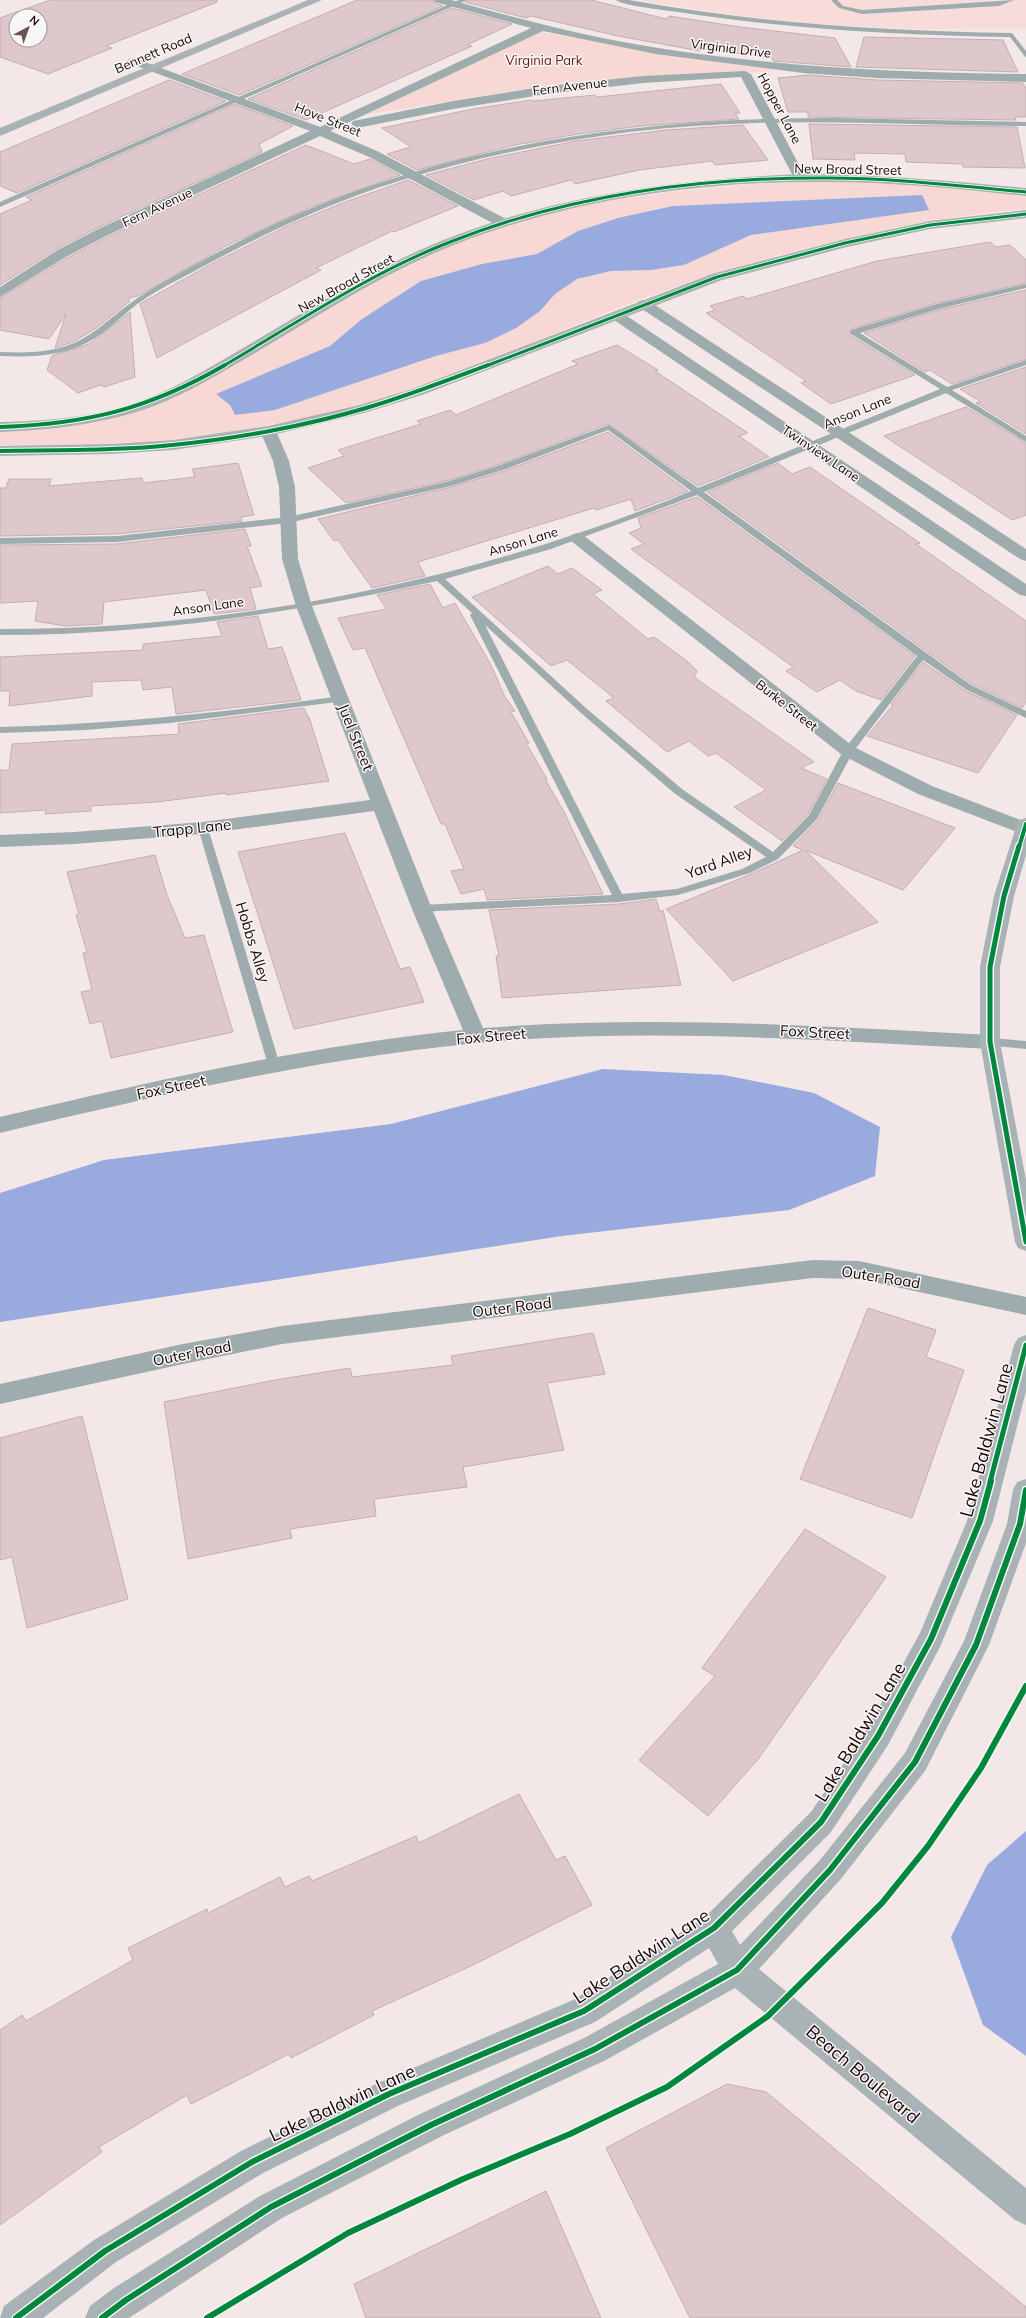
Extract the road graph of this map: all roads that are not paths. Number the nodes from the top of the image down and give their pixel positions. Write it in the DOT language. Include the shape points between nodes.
graph roads {
  1 [pos="317,0"];
  2 [pos="440,0"];
  3 [pos="619,0"];
  4 [pos="834,0"];
  5 [pos="1011,0"];
  6 [pos="459,2"];
  7 [pos="539,29"];
  8 [pos="148,56"];
  9 [pos="1026,56"];
  10 [pos="133,61"];
  11 [pos="119,67"];
  12 [pos="152,68"];
  13 [pos="824,73"];
  14 [pos="745,74"];
  15 [pos="1026,78"];
  16 [pos="238,100"];
  17 [pos="770,120"];
  18 [pos="1026,124"];
  19 [pos="320,131"];
  20 [pos="0,132"];
  21 [pos="413,174"];
  22 [pos="800,178"];
  23 [pos="1026,192"];
  24 [pos="0,205"];
  25 [pos="1026,214"];
  26 [pos="503,223"];
  27 [pos="1026,286"];
  28 [pos="0,293"];
  29 [pos="644,304"];
  30 [pos="616,315"];
  31 [pos="0,354"];
  32 [pos="1026,362"];
  33 [pos="944,389"];
  34 [pos="0,427"];
  35 [pos="268,431"];
  36 [pos="838,432"];
  37 [pos="1026,440"];
  38 [pos="808,445"];
  39 [pos="0,451"];
  40 [pos="698,491"];
  41 [pos="288,520"];
  42 [pos="577,538"];
  43 [pos="0,541"];
  44 [pos="1026,556"];
  45 [pos="440,579"];
  46 [pos="1026,591"];
  47 [pos="304,606"];
  48 [pos="471,607"];
  49 [pos="0,632"];
  50 [pos="922,655"];
  51 [pos="341,699"];
  52 [pos="1026,715"];
  53 [pos="0,730"];
  54 [pos="848,751"];
  55 [pos="382,804"];
  56 [pos="1025,826"];
  57 [pos="203,828"];
  58 [pos="0,841"];
  59 [pos="774,857"];
  60 [pos="619,898"];
  61 [pos="422,909"];
  62 [pos="476,1036"];
  63 [pos="990,1042"];
  64 [pos="1026,1045"];
  65 [pos="274,1065"];
  66 [pos="0,1124"];
  67 [pos="1026,1242"];
  68 [pos="1026,1306"];
  69 [pos="1026,1345"];
  70 [pos="0,1394"];
  71 [pos="1026,1490"];
  72 [pos="714,1928"];
  73 [pos="737,1970"];
  74 [pos="1026,2209"];
  75 [pos="16,2318"];
  76 [pos="102,2318"];
  1 -- 12 [label="street, Bennett Road"];
  2 -- 6 [label="street, Virginia Drive"];
  3 -- 9 [label="lane" via="718,18 796,27 879,33 1012,34"];
  4 -- 5 [label="lane" via="841,8 862,12 999,4"];
  6 -- 7 [label="street, Virginia Drive"];
  6 -- 16 [label="lane"];
  7 -- 13 [label="street, Virginia Drive" via="692,57"];
  7 -- 19 [label="street, Fern Avenue"];
  8 -- 10 [label="street, Bennett Road"];
  10 -- 11 [label="street, Bennett Road"];
  10 -- 12 [label="street, Hove Street"];
  12 -- 16 [label="street, Hove Street"];
  12 -- 20 [label="street, Bennett Road"];
  13 -- 14 [label="street, Fern Avenue"];
  13 -- 15 [label="street, Virginia Drive"];
  14 -- 17 [label="street, Hopper Lane"];
  14 -- 19 [label="street, Fern Avenue" via="623,80 552,88 480,99"];
  16 -- 19 [label="street, Hove Street"];
  16 -- 24 [label="lane"];
  17 -- 18 [label="lane"];
  17 -- 21 [label="lane" via="601,133 496,152"];
  17 -- 22 [label="street, Hopper Lane"];
  19 -- 21 [label="street, Hove Street"];
  19 -- 28 [label="street, Fern Avenue" via="101,233 61,254"];
  21 -- 26 [label="street, Hove Street"];
  21 -- 31 [label="lane" via="329,204 256,236 146,295 97,334 81,343 62,350 38,354"];
  22 -- 23 [label="street, New Broad Street" via="900,180"];
  22 -- 26 [label="street, New Broad Street" via="657,190 582,203"];
  25 -- 29 [label="street" via="930,225 845,243 717,277"];
  26 -- 34 [label="street, New Broad Street" via="448,243 403,264 173,392 134,408 88,420"];
  27 -- 33 [label="lane" via="920,310 854,332"];
  29 -- 30 [label="street"];
  29 -- 36 [label="street, Twinview Lane"];
  30 -- 35 [label="street" via="417,392 364,409"];
  30 -- 38 [label="street, Twinview Lane"];
  32 -- 33 [label="lane, Anson Lane"];
  33 -- 36 [label="lane, Anson Lane"];
  33 -- 37 [label="lane"];
  35 -- 39 [label="street" via="173,445 96,450"];
  35 -- 41 [label="street, Juel Street" via="281,461 287,487"];
  36 -- 38 [label="lane, Anson Lane"];
  36 -- 44 [label="street, Twinview Lane"];
  38 -- 40 [label="lane, Anson Lane"];
  38 -- 46 [label="street, Twinview Lane"];
  40 -- 41 [label="lane" via="610,427 448,484"];
  40 -- 42 [label="lane, Anson Lane"];
  40 -- 50 [label="lane"];
  41 -- 43 [label="lane" via="117,539"];
  41 -- 47 [label="street, Juel Street" via="290,559"];
  42 -- 45 [label="lane, Anson Lane"];
  42 -- 54 [label="street, Burke Street"];
  45 -- 47 [label="lane, Anson Lane"];
  45 -- 48 [label="lane"];
  47 -- 49 [label="lane, Anson Lane" via="178,624 46,632"];
  47 -- 51 [label="street, Juel Street"];
  48 -- 59 [label="lane" via="584,711 678,791"];
  48 -- 60 [label="lane"];
  50 -- 52 [label="lane" via="968,687"];
  50 -- 54 [label="lane, Yard Alley"];
  51 -- 53 [label="lane" via="132,724"];
  51 -- 55 [label="street, Juel Street"];
  54 -- 56 [label="street, Burke Street" via="926,790"];
  54 -- 59 [label="lane, Yard Alley" via="813,817"];
  55 -- 57 [label="street, Trapp Lane"];
  55 -- 61 [label="street, Juel Street"];
  56 -- 63 [label="street" via="1004,896 990,967"];
  57 -- 58 [label="street, Trapp Lane"];
  57 -- 65 [label="lane, Hobbs Alley"];
  59 -- 60 [label="lane, Yard Alley" via="746,871 678,892"];
  60 -- 61 [label="lane, Yard Alley"];
  61 -- 62 [label="street, Juel Street"];
  62 -- 63 [label="street, Fox Street" via="607,1028 742,1028"];
  62 -- 65 [label="street, Fox Street" via="366,1049"];
  63 -- 64 [label="lane"];
  63 -- 67 [label="street"];
  65 -- 66 [label="street, Fox Street"];
  68 -- 70 [label="street, Outer Road" via="859,1270 813,1269 282,1335"];
  69 -- 72 [label="street, Lake Baldwin Lane" via="980,1521 931,1639 878,1736 822,1822"];
  71 -- 73 [label="street" via="1020,1524 976,1645 915,1762 830,1870"];
  72 -- 73 [label="street, Beach Boulevard"];
  72 -- 75 [label="street, Lake Baldwin Lane" via="584,2011 389,2094 252,2162 104,2251"];
  73 -- 74 [label="street, Beach Boulevard"];
  73 -- 76 [label="street" via="595,2049 431,2125 271,2207"];
}
